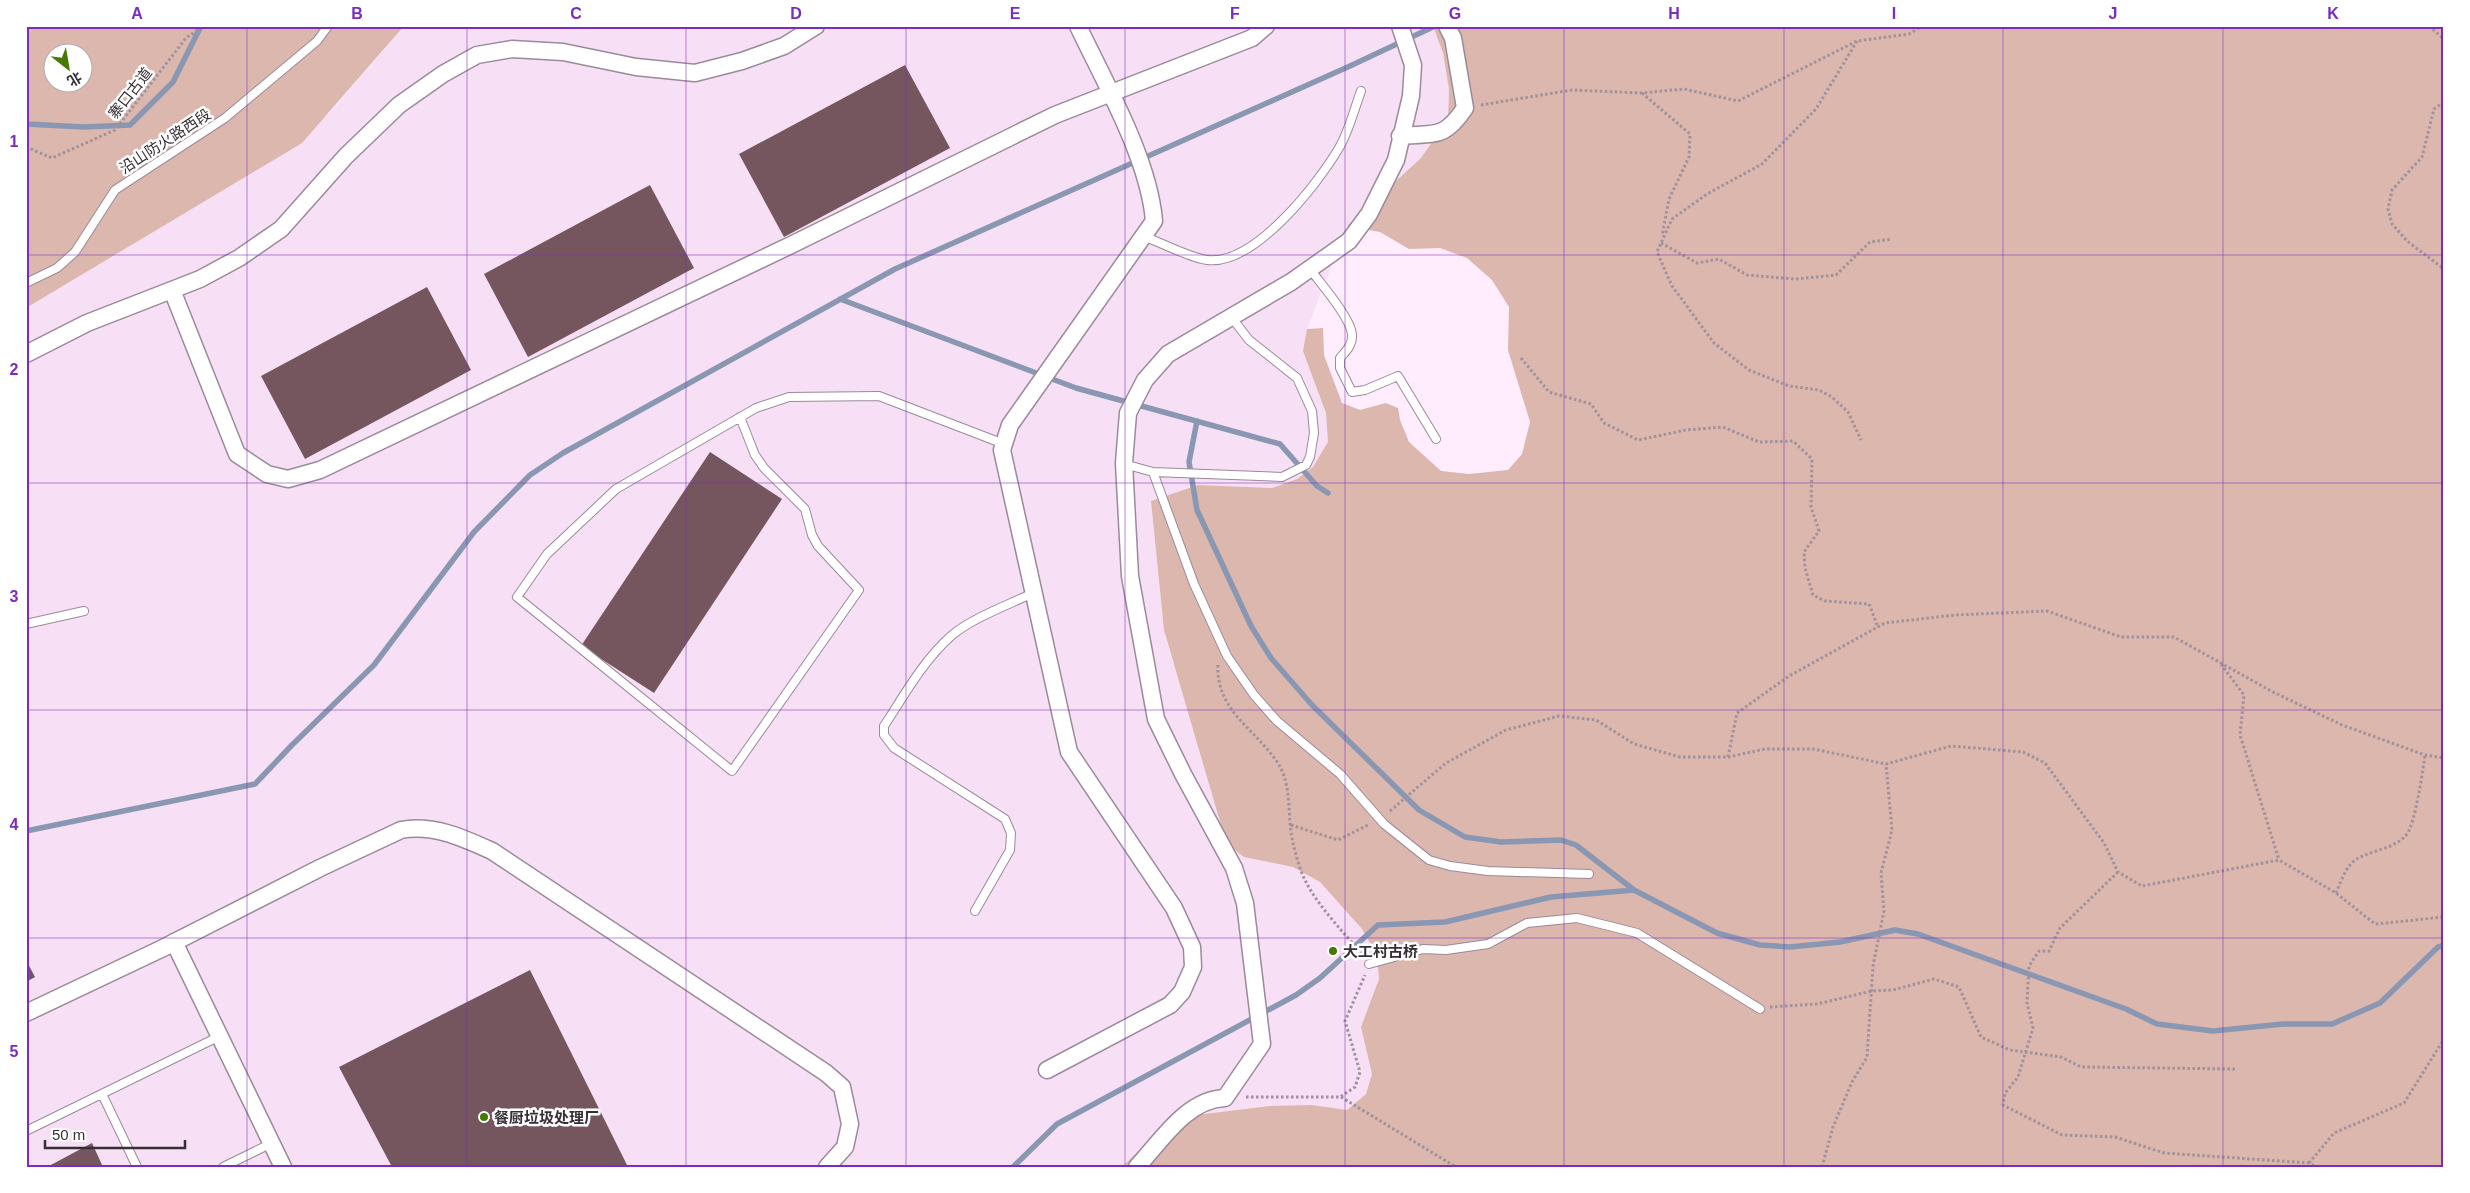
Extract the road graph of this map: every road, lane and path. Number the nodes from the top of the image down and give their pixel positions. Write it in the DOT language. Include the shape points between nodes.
graph roads {
  1 [pos="210,26"];
  2 [pos="328,26"];
  3 [pos="816,26"];
  4 [pos="1078,26"];
  5 [pos="1266,26"];
  6 [pos="1400,26"];
  7 [pos="1922,26"];
  8 [pos="2429,26"];
  9 [pos="1450,32"];
  10 [pos="2444,39"];
  11 [pos="1857,42"];
  12 [pos="1361,91"];
  13 [pos="1109,93"];
  14 [pos="1641,93"];
  15 [pos="2444,102"];
  16 [pos="1465,108"];
  17 [pos="1400,136"];
  18 [pos="26,147"];
  19 [pos="1143,236"];
  20 [pos="1892,239"];
  21 [pos="1661,242"];
  22 [pos="1310,269"];
  23 [pos="2444,269"];
  24 [pos="26,283"];
  25 [pos="172,290"];
  26 [pos="1232,318"];
  27 [pos="26,354"];
  28 [pos="1521,358"];
  29 [pos="740,417"];
  30 [pos="1436,439"];
  31 [pos="1861,440"];
  32 [pos="1004,444"];
  33 [pos="1124,463"];
  34 [pos="1153,472"];
  35 [pos="1033,593"];
  36 [pos="84,611"];
  37 [pos="26,624"];
  38 [pos="1878,627"];
  39 [pos="1222,642"];
  40 [pos="2220,662"];
  41 [pos="2425,755"];
  42 [pos="1728,757"];
  43 [pos="2444,758"];
  44 [pos="1886,764"];
  45 [pos="1379,818"];
  46 [pos="1291,825"];
  47 [pos="2279,860"];
  48 [pos="2118,872"];
  49 [pos="1589,874"];
  50 [pos="2336,893"];
  51 [pos="975,911"];
  52 [pos="2444,917"];
  53 [pos="174,942"];
  54 [pos="1369,964"];
  55 [pos="1872,990"];
  56 [pos="1760,1009"];
  57 [pos="26,1013"];
  58 [pos="220,1036"];
  59 [pos="2444,1039"];
  60 [pos="2026,1052"];
  61 [pos="2235,1069"];
  62 [pos="1047,1070"];
  63 [pos="102,1094"];
  64 [pos="1340,1097"];
  65 [pos="1225,1098"];
  66 [pos="26,1131"];
  67 [pos="272,1143"];
  68 [pos="2309,1163"];
  69 [pos="137,1167"];
  70 [pos="223,1167"];
  71 [pos="283,1167"];
  72 [pos="828,1167"];
  73 [pos="1137,1167"];
  74 [pos="1456,1167"];
  75 [pos="1822,1167"];
  76 [pos="2316,1167"];
  1 -- 18 [label="path, 寨口古道" via="200,28 186,38 115,130 52,158"];
  2 -- 24 [label="lane, 沿山防火路西段" via="317,41 225,118 115,190 75,252 57,268"];
  3 -- 25 [label="street" via="784,46 694,73 636,67 563,52 512,49 477,55 399,105 346,156 281,229 239,258"];
  4 -- 13 [label="street"];
  5 -- 13 [label="street" via="1252,38"];
  6 -- 17 [label="street" via="1413,65 1411,96"];
  7 -- 11 [label="path" via="1909,34"];
  8 -- 10 [label="path"];
  9 -- 16 [label="street"];
  11 -- 14 [label="path" via="1738,101 1684,89"];
  11 -- 21 [label="path" via="1816,109 1762,164 1707,194 1672,219"];
  12 -- 19 [label="lane" via="1340,147 1316,181 1271,233 1229,259 1207,260"];
  13 -- 19 [label="street" via="1152,198 1154,221"];
  13 -- 25 [label="street" via="1055,115 320,470 288,479 267,474 237,454"];
  14 -- 16 [label="path" via="1572,90"];
  14 -- 21 [label="path" via="1690,134 1689,157 1669,199"];
  15 -- 23 [label="path" via="2434,108 2422,157 2392,190 2388,209 2392,224 2407,241"];
  16 -- 17 [label="street" via="1446,131"];
  17 -- 22 [label="street" via="1396,160 1369,214 1349,241"];
  19 -- 32 [label="street" via="1010,424"];
  20 -- 21 [label="path" via="1870,242 1836,274 1796,279 1747,275 1719,259 1697,264"];
  21 -- 31 [label="path" via="1657,252 1672,286 1714,343 1749,370 1789,386 1819,390 1832,397 1848,412"];
  22 -- 26 [label="street"];
  22 -- 30 [label="lane" via="1346,320 1352,334 1351,345 1340,358 1340,363 1352,392 1398,376"];
  25 -- 27 [label="street" via="87,323"];
  26 -- 33 [label="street" via="1168,354 1145,380 1129,412"];
  26 -- 34 [label="lane" via="1249,340 1297,378 1307,396 1314,434 1306,465 1282,476"];
  28 -- 38 [label="path" via="1549,392 1591,404 1604,423 1638,440 1686,430 1723,427 1759,442 1793,440 1812,459 1811,507 1819,531 1804,552 1813,595 1825,601 1869,604"];
  29 -- 29 [label="lane" via="616,489 548,554 517,597 732,771 859,590 818,546 805,509 755,455"];
  29 -- 32 [label="lane" via="756,408 789,398 879,396"];
  32 -- 35 [label="street" via="1002,450"];
  33 -- 34 [label="lane"];
  33 -- 65 [label="street" via="1130,576 1156,719 1234,868 1244,904 1262,1044"];
  34 -- 39 [label="lane" via="1194,584"];
  35 -- 51 [label="lane" via="952,635 925,662 884,726 884,735 894,748 1005,819 1011,833 1010,850"];
  35 -- 62 [label="street" via="1069,752 1174,908 1192,947 1193,967 1182,992 1170,1005"];
  36 -- 37 [label="lane"];
  38 -- 40 [label="path" via="1885,623 1955,615 2047,611 2120,637 2174,637"];
  38 -- 42 [label="path" via="1790,676 1737,713"];
  39 -- 45 [label="lane" via="1227,656 1254,695 1340,774"];
  39 -- 46 [label="path" via="1218,674 1221,693 1234,714 1275,758 1284,773"];
  40 -- 41 [label="path" via="2342,725"];
  40 -- 47 [label="path" via="2244,695 2240,735"];
  41 -- 43 [label="path"];
  41 -- 50 [label="path" via="2421,784 2407,834 2386,850 2350,864"];
  42 -- 44 [label="path" via="1765,749 1813,749"];
  42 -- 45 [label="path" via="1680,757 1634,744 1596,720 1559,716 1506,730 1446,763"];
  44 -- 48 [label="path" via="1951,746 2023,752 2045,763 2104,843"];
  44 -- 55 [label="path" via="1892,830 1881,873 1884,912 1876,944"];
  45 -- 46 [label="path" via="1338,840"];
  45 -- 49 [label="lane" via="1430,860 1450,866 1488,871"];
  46 -- 54 [label="path" via="1306,882"];
  47 -- 48 [label="path" via="2142,886"];
  47 -- 50 [label="path"];
  48 -- 60 [label="path" via="2060,928 2049,951 2039,951 2029,966 2027,1003 2033,1028"];
  50 -- 52 [label="path" via="2375,924"];
  53 -- 57 [label="street"];
  53 -- 58 [label="street"];
  53 -- 72 [label="street" via="401,830 430,828 458,836 492,851 810,1062 842,1087 850,1124 845,1147"];
  54 -- 56 [label="lane" via="1423,949 1446,950 1488,944 1527,923 1577,918 1636,933"];
  54 -- 64 [label="path" via="1345,1021 1360,1072 1355,1087"];
  55 -- 56 [label="path" via="1817,1004"];
  55 -- 60 [label="path" via="1893,990 1934,979 1959,987 1981,1037 2010,1050"];
  55 -- 75 [label="path" via="1867,1057 1852,1082 1833,1127"];
  58 -- 63 [label="lane"];
  58 -- 67 [label="street"];
  59 -- 68 [label="path" via="2404,1103 2334,1133"];
  60 -- 61 [label="path" via="2061,1057 2081,1066"];
  60 -- 68 [label="path" via="2018,1077 2004,1093 2003,1105 2062,1135 2115,1137 2164,1153"];
  63 -- 66 [label="lane"];
  63 -- 69 [label="lane"];
  64 -- 65 [label="path"];
  64 -- 74 [label="path"];
  65 -- 73 [label="street" via="1202,1103 1187,1113"];
  67 -- 70 [label="lane"];
  67 -- 71 [label="street"];
  68 -- 76 [label="path"];
}
